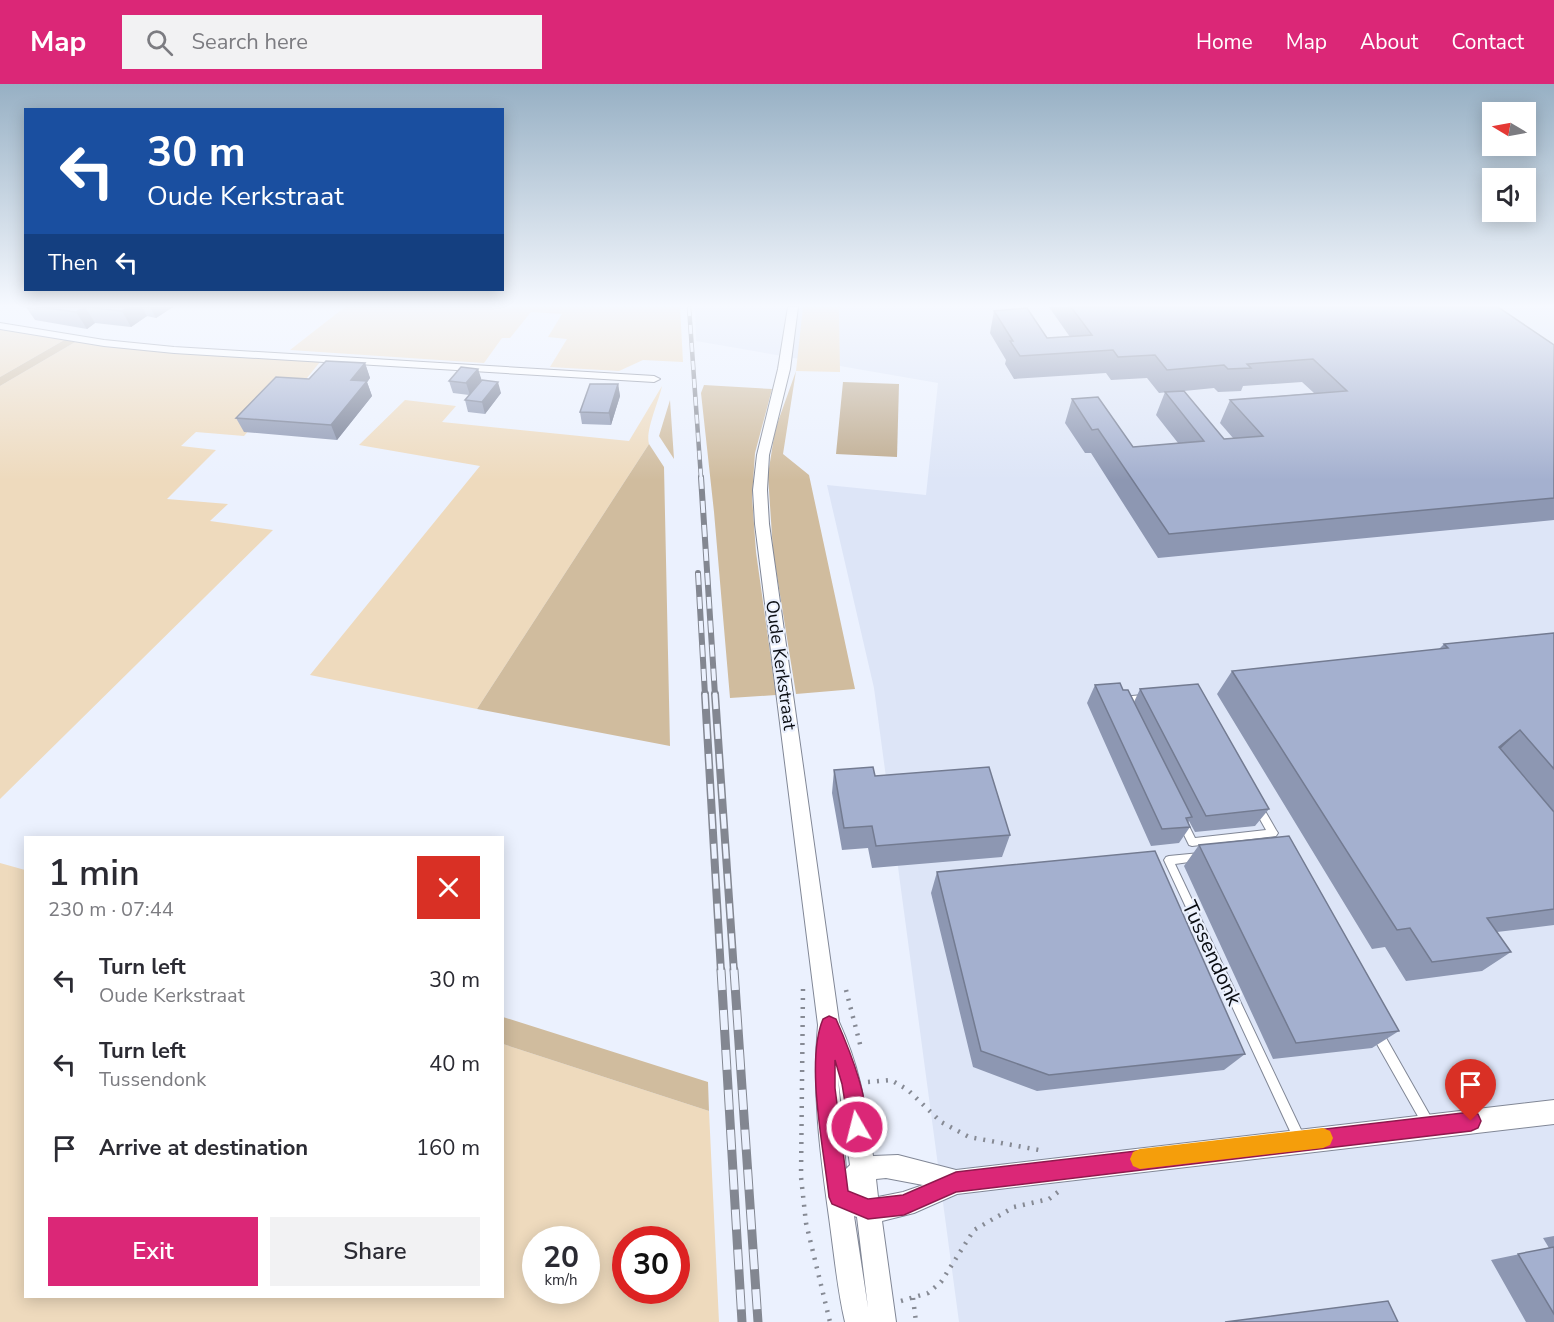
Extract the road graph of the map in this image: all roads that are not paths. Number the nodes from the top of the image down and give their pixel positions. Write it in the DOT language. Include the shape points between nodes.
graph roads {
  1 [pos="419,365"];
  2 [pos="785,365"];
  3 [pos="654,379"];
  4 [pos="1268,838"];
  5 [pos="1215,855"];
  6 [pos="1372,1023"];
  7 [pos="829,1025"];
  8 [pos="1554,1112"];
  9 [pos="1429,1126"];
  10 [pos="1300,1141"];
  11 [pos="863,1170"];
  12 [pos="956,1182"];
  13 [pos="839,1197"];
  14 [pos="868,1209"];
  15 [pos="883,1313"];
  16 [pos="857,1316"];
  1 -- 3 [label="street"];
  2 -- 7 [label="street, Oude Kerkstraat" via="763,455 760,502"];
  4 -- 4 [label="lane" via="1192,842 1122,700 1193,693 1273,833"];
  5 -- 10 [label="lane, Tussendonk" via="1169,860"];
  6 -- 9 [label="lane"];
  7 -- 11 [label="street, Oude Kerkstraat" via="851,1084"];
  7 -- 13 [label="street, Oude Kerkstraat" via="826,1088"];
  8 -- 9 [label="street"];
  9 -- 10 [label="street"];
  10 -- 12 [label="street"];
  11 -- 12 [label="street" via="884,1166"];
  11 -- 13 [label="street"];
  11 -- 14 [label="street, Oude Kerkstraat"];
  12 -- 14 [label="street" via="904,1205"];
  13 -- 14 [label="street"];
  13 -- 16 [label="street, Oude Kerkstraat"];
  14 -- 15 [label="street, Oude Kerkstraat"];
}
